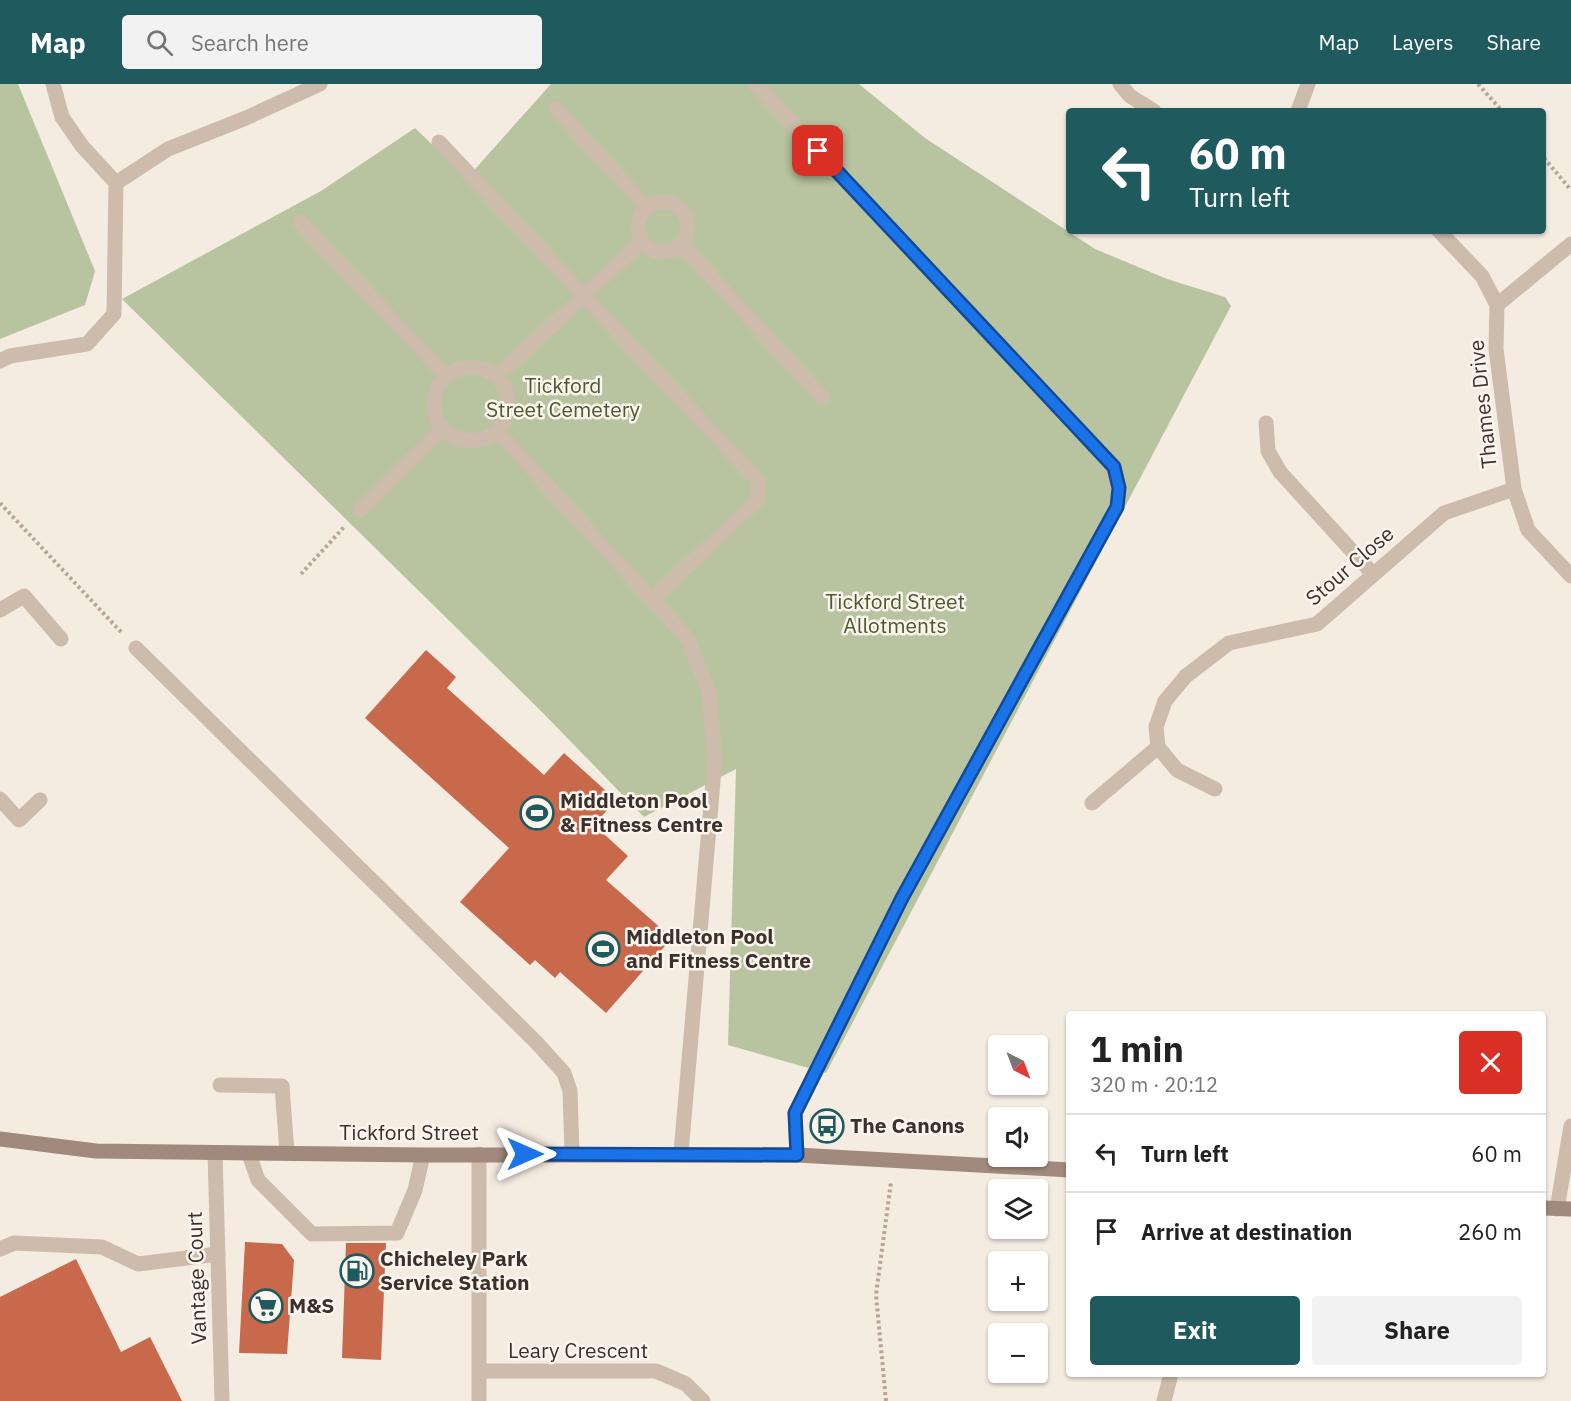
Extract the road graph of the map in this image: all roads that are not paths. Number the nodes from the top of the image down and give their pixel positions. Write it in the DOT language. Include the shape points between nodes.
graph roads {
  1 [pos="53,84"];
  2 [pos="320,84"];
  3 [pos="755,84"];
  4 [pos="1120,84"];
  5 [pos="1308,84"];
  6 [pos="1149,108"];
  7 [pos="1299,108"];
  8 [pos="556,109"];
  9 [pos="440,142"];
  10 [pos="116,183"];
  11 [pos="647,207"];
  12 [pos="300,222"];
  13 [pos="1442,234"];
  14 [pos="642,241"];
  15 [pos="681,244"];
  16 [pos="1571,244"];
  17 [pos="584,296"];
  18 [pos="1497,305"];
  19 [pos="0,361"];
  20 [pos="446,376"];
  21 [pos="496,377"];
  22 [pos="822,397"];
  23 [pos="1266,423"];
  24 [pos="442,429"];
  25 [pos="497,431"];
  26 [pos="1514,489"];
  27 [pos="360,510"];
  28 [pos="1373,574"];
  29 [pos="1571,576"];
  30 [pos="651,600"];
  31 [pos="0,610"];
  32 [pos="61,639"];
  33 [pos="136,648"];
  34 [pos="1158,747"];
  35 [pos="1215,789"];
  36 [pos="0,799"];
  37 [pos="40,800"];
  38 [pos="1092,803"];
  39 [pos="220,1085"];
  40 [pos="1571,1126"];
  41 [pos="0,1139"];
  42 [pos="215,1153"];
  43 [pos="287,1153"];
  44 [pos="572,1153"];
  45 [pos="681,1153"];
  46 [pos="249,1154"];
  47 [pos="479,1154"];
  48 [pos="423,1155"];
  49 [pos="797,1155"];
  50 [pos="1066,1170"];
  51 [pos="1557,1208"];
  52 [pos="0,1250"];
  53 [pos="218,1254"];
  54 [pos="480,1371"];
  55 [pos="1170,1377"];
  56 [pos="222,1401"];
  57 [pos="479,1401"];
  58 [pos="703,1401"];
  59 [pos="1164,1401"];
  1 -- 10 [label="street" via="62,117"];
  2 -- 10 [label="street" via="168,149"];
  3 -- 49 [label="street" via="1114,467 1119,488 1117,507 902,898 795,1113"];
  4 -- 6 [label="street"];
  5 -- 7 [label="street"];
  8 -- 11 [label="street"];
  9 -- 17 [label="street"];
  10 -- 19 [label="street" via="114,314 87,344"];
  11 -- 14 [label="street" via="638,227"];
  11 -- 15 [label="street" via="661,202 681,210 688,223"];
  12 -- 20 [label="street"];
  13 -- 18 [label="street" via="1482,276"];
  14 -- 15 [label="street" via="661,251"];
  14 -- 17 [label="street"];
  15 -- 22 [label="street"];
  16 -- 18 [label="street"];
  17 -- 21 [label="street"];
  17 -- 30 [label="street" via="758,481 758,500"];
  18 -- 26 [label="street, Thames Drive" via="1496,349"];
  20 -- 21 [label="street" via="477,367"];
  20 -- 24 [label="street" via="434,396 436,418"];
  21 -- 25 [label="street" via="503,385 508,404"];
  23 -- 28 [label="street" via="1268,451 1280,472"];
  24 -- 25 [label="street" via="463,441 475,441"];
  24 -- 27 [label="street"];
  25 -- 30 [label="street"];
  26 -- 28 [label="street, Stour Close" via="1444,513"];
  26 -- 29 [label="street, Thames Drive" via="1528,530"];
  28 -- 34 [label="street, Stour Close" via="1317,624 1229,644 1186,676 1165,701 1156,727"];
  30 -- 45 [label="street" via="687,638 709,692 715,758"];
  31 -- 32 [label="street" via="24,596"];
  33 -- 44 [label="street" via="564,1073 570,1091"];
  34 -- 35 [label="street" via="1178,770"];
  34 -- 38 [label="street"];
  36 -- 37 [label="street" via="19,820"];
  39 -- 43 [label="street" via="282,1086"];
  40 -- 51 [label="street"];
  41 -- 42 [label="main road, Tickford Street" via="96,1151"];
  42 -- 46 [label="main road, Tickford Street"];
  42 -- 53 [label="street, Vantage Court"];
  43 -- 46 [label="main road, Tickford Street"];
  43 -- 48 [label="main road, Tickford Street"];
  44 -- 45 [label="main road, Tickford Street"];
  44 -- 47 [label="main road, Tickford Street"];
  45 -- 49 [label="main road, Tickford Street"];
  46 -- 48 [label="street" via="258,1180 312,1234 397,1233 415,1190"];
  47 -- 48 [label="main road, Tickford Street"];
  47 -- 54 [label="street"];
  49 -- 50 [label="main road, Tickford Street"];
  52 -- 53 [label="street" via="14,1243 102,1247 138,1264"];
  53 -- 56 [label="street, Vantage Court"];
  54 -- 57 [label="street"];
  54 -- 58 [label="street, Leary Crescent" via="656,1371 686,1384"];
  55 -- 59 [label="street"];
}
